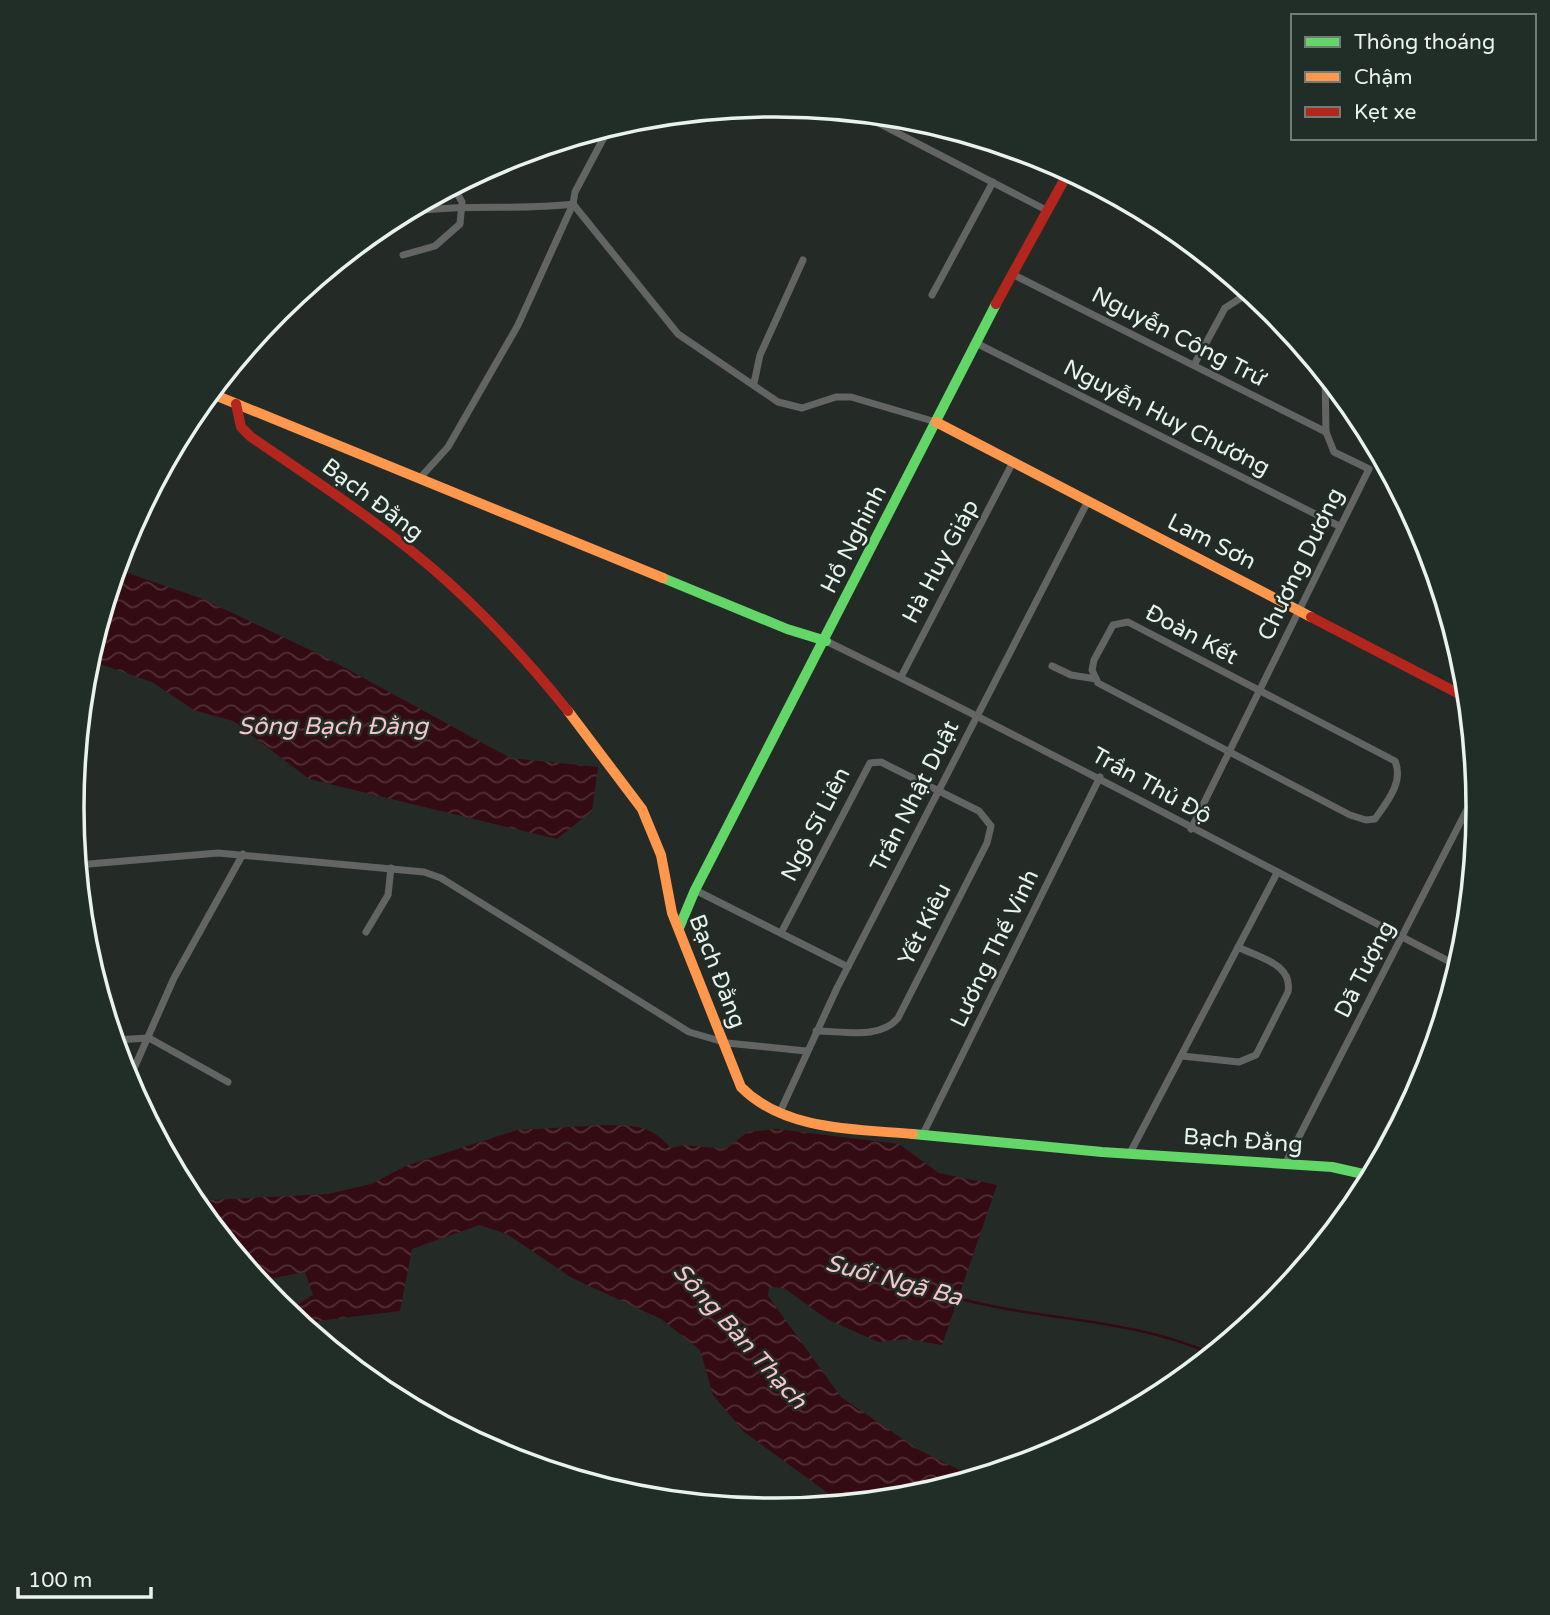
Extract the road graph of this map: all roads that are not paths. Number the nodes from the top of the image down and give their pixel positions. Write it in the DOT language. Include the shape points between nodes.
graph roads {
  1 [pos="883,125"];
  2 [pos="603,138"];
  3 [pos="1064,180"];
  4 [pos="993,182"];
  5 [pos="457,195"];
  6 [pos="573,204"];
  7 [pos="462,206"];
  8 [pos="429,210"];
  9 [pos="1048,211"];
  10 [pos="403,255"];
  11 [pos="803,260"];
  12 [pos="1014,275"];
  13 [pos="932,295"];
  14 [pos="1241,298"];
  15 [pos="978,344"];
  16 [pos="1194,365"];
  17 [pos="754,383"];
  18 [pos="1325,390"];
  19 [pos="220,397"];
  20 [pos="236,404"];
  21 [pos="936,422"];
  22 [pos="1326,432"];
  23 [pos="1013,462"];
  24 [pos="420,478"];
  25 [pos="1088,501"];
  26 [pos="1339,526"];
  27 [pos="1298,610"];
  28 [pos="826,641"];
  29 [pos="1052,666"];
  30 [pos="901,677"];
  31 [pos="1096,679"];
  32 [pos="1258,692"];
  33 [pos="1456,692"];
  34 [pos="976,714"];
  35 [pos="1229,752"];
  36 [pos="1100,777"];
  37 [pos="939,791"];
  38 [pos="1466,810"];
  39 [pos="1191,829"];
  40 [pos="243,854"];
  41 [pos="86,864"];
  42 [pos="391,868"];
  43 [pos="1277,873"];
  44 [pos="695,890"];
  45 [pos="679,928"];
  46 [pos="366,932"];
  47 [pos="781,933"];
  48 [pos="1402,937"];
  49 [pos="1238,947"];
  50 [pos="1448,961"];
  51 [pos="848,967"];
  52 [pos="816,1031"];
  53 [pos="149,1038"];
  54 [pos="125,1039"];
  55 [pos="723,1042"];
  56 [pos="806,1051"];
  57 [pos="1182,1056"];
  58 [pos="135,1067"];
  59 [pos="228,1082"];
  60 [pos="780,1112"];
  61 [pos="922,1136"];
  62 [pos="1130,1153"];
  63 [pos="1285,1164"];
  64 [pos="1361,1173"];
  1 -- 4 [label="street"];
  2 -- 6 [label="street"];
  3 -- 9 [label="street, Hồ Nghinh"];
  4 -- 9 [label="street"];
  4 -- 13 [label="street"];
  5 -- 7 [label="street"];
  6 -- 7 [label="street" via="526,209"];
  6 -- 17 [label="street" via="678,334"];
  6 -- 24 [label="street" via="518,325 447,447"];
  7 -- 8 [label="street"];
  7 -- 10 [label="street" via="460,224 443,242"];
  9 -- 12 [label="street, Hồ Nghinh"];
  11 -- 17 [label="street" via="760,355"];
  12 -- 15 [label="street, Hồ Nghinh"];
  12 -- 16 [label="street, Nguyễn Công Trứ"];
  14 -- 16 [label="street" via="1225,308"];
  15 -- 21 [label="street, Hồ Nghinh"];
  15 -- 26 [label="street, Nguyễn Huy Chương"];
  16 -- 22 [label="street, Nguyễn Công Trứ"];
  17 -- 21 [label="street" via="778,402 795,408 851,397"];
  18 -- 22 [label="street"];
  19 -- 20 [label="street"];
  20 -- 24 [label="street"];
  20 -- 45 [label="street, Bạch Đằng" via="241,428 251,437 448,582 538,674 642,809 661,855"];
  21 -- 23 [label="street, Lam Sơn"];
  21 -- 28 [label="street, Hồ Nghinh"];
  22 -- 26 [label="street, Chương Dương" via="1336,454 1369,469"];
  23 -- 25 [label="street, Lam Sơn"];
  23 -- 30 [label="street, Hà Huy Giáp"];
  24 -- 28 [label="street"];
  25 -- 27 [label="street, Lam Sơn"];
  25 -- 34 [label="street, Trần Nhật Duật"];
  26 -- 27 [label="street, Chương Dương"];
  27 -- 32 [label="street, Chương Dương"];
  27 -- 33 [label="street, Lam Sơn"];
  28 -- 30 [label="street, Trần Thủ Độ"];
  28 -- 44 [label="street, Hồ Nghinh"];
  29 -- 31 [label="street"];
  30 -- 34 [label="street, Trần Thủ Độ"];
  31 -- 32 [label="street, Đoàn Kết" via="1094,660 1106,634 1113,625 1128,622"];
  31 -- 35 [label="street, Đoàn Kết"];
  32 -- 35 [label="street, Chương Dương"];
  32 -- 35 [label="street, Đoàn Kết" via="1395,761 1398,781 1375,819 1366,820"];
  34 -- 36 [label="street, Trần Thủ Độ"];
  34 -- 37 [label="street, Trần Nhật Duật"];
  35 -- 39 [label="street, Chương Dương"];
  36 -- 39 [label="street, Trần Thủ Độ"];
  36 -- 61 [label="street, Lương Thế Vinh"];
  37 -- 47 [label="street, Ngô Sĩ Liên" via="881,762 870,763"];
  37 -- 51 [label="street, Trần Nhật Duật"];
  37 -- 52 [label="street, Yết Kiêu" via="979,811 991,826 990,835 898,1018 878,1032"];
  38 -- 48 [label="street, Dã Tượng"];
  39 -- 43 [label="street, Trần Thủ Độ"];
  40 -- 41 [label="street"];
  40 -- 42 [label="street"];
  40 -- 53 [label="street" via="191,946"];
  42 -- 46 [label="street" via="388,895"];
  42 -- 55 [label="street" via="441,878 689,1032"];
  43 -- 48 [label="street, Trần Thủ Độ"];
  43 -- 49 [label="street"];
  44 -- 45 [label="street, Hồ Nghinh"];
  44 -- 47 [label="street, Bạch Đằng"];
  45 -- 55 [label="street, Bạch Đằng"];
  47 -- 51 [label="street, Bạch Đằng"];
  48 -- 50 [label="street, Trần Thủ Độ"];
  48 -- 63 [label="street, Dã Tượng"];
  49 -- 57 [label="street"];
  49 -- 57 [label="street" via="1288,974 1288,992 1267,1034 1249,1060"];
  51 -- 52 [label="street, Trần Nhật Duật"];
  52 -- 56 [label="street, Trần Nhật Duật"];
  53 -- 54 [label="street"];
  53 -- 58 [label="street"];
  53 -- 59 [label="street"];
  55 -- 56 [label="street"];
  55 -- 60 [label="street, Bạch Đằng" via="741,1089"];
  56 -- 60 [label="street, Trần Nhật Duật"];
  57 -- 62 [label="street"];
  60 -- 61 [label="street, Bạch Đằng" via="825,1126"];
  61 -- 62 [label="street, Bạch Đằng"];
  62 -- 63 [label="street, Bạch Đằng"];
  63 -- 64 [label="street, Bạch Đằng"];
}
